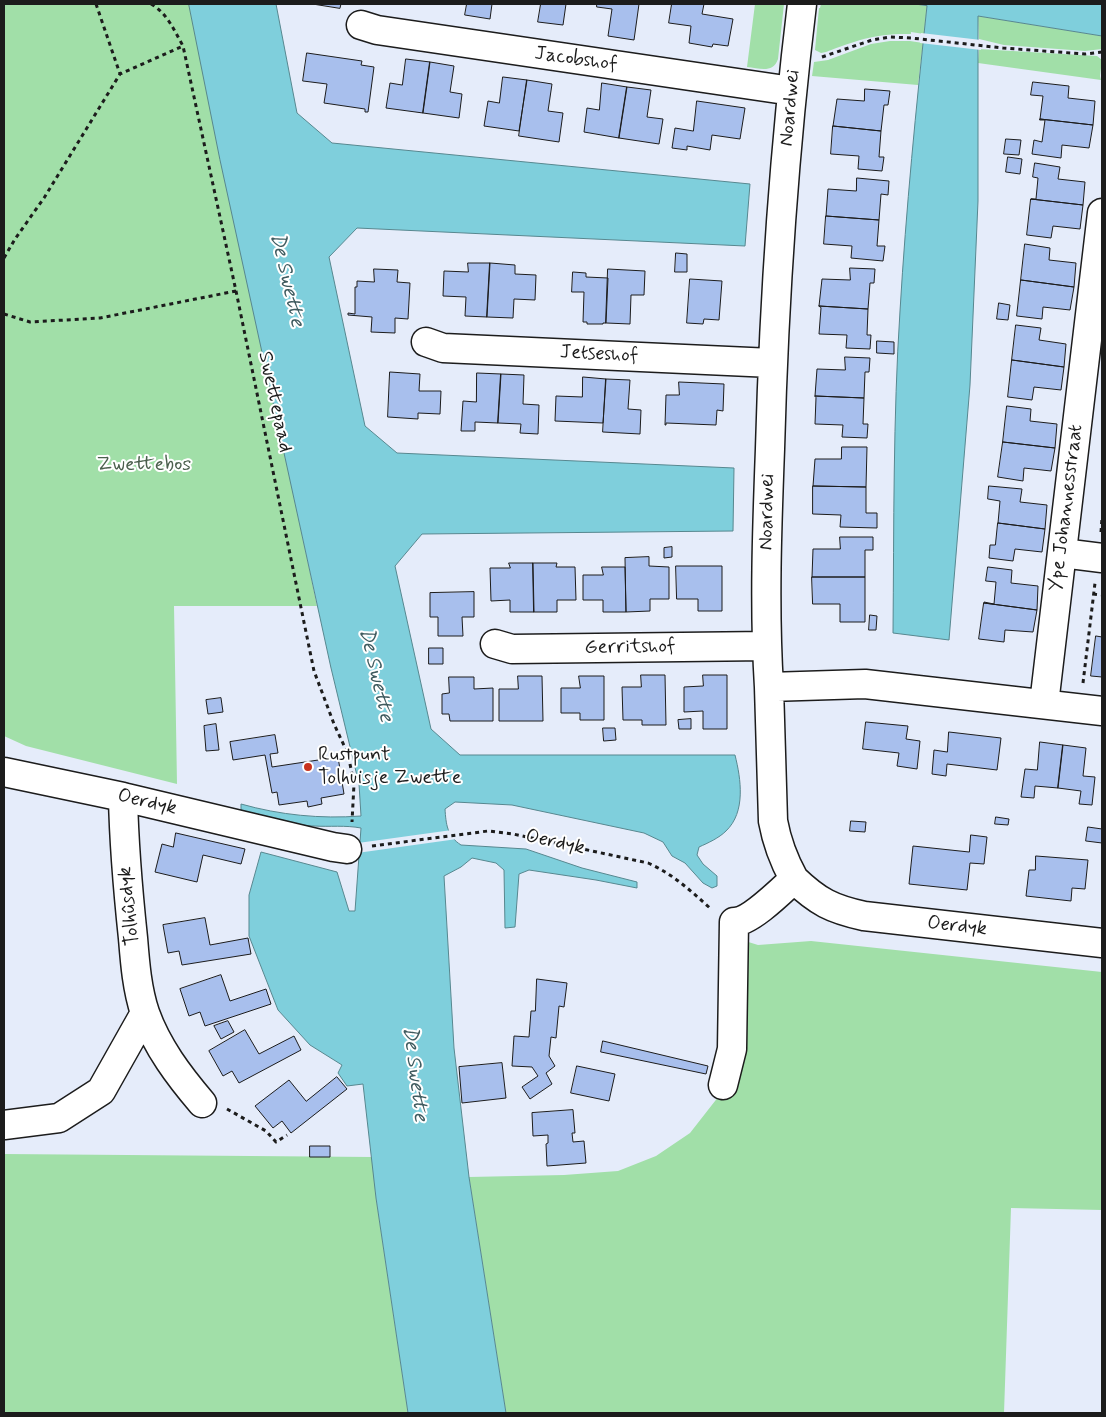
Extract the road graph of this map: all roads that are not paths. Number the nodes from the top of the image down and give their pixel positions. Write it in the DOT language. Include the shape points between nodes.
graph roads {
  1 [pos="802,5"];
  2 [pos="361,25"];
  3 [pos="792,92"];
  4 [pos="1102,213"];
  5 [pos="1096,312"];
  6 [pos="426,342"];
  7 [pos="772,363"];
  8 [pos="1062,553"];
  9 [pos="1100,558"];
  10 [pos="495,644"];
  11 [pos="767,646"];
  12 [pos="769,687"];
  13 [pos="1044,704"];
  14 [pos="1102,711"];
  15 [pos="4,772"];
  16 [pos="123,798"];
  17 [pos="356,848"];
  18 [pos="794,878"];
  19 [pos="1102,943"];
  20 [pos="145,1013"];
  21 [pos="723,1085"];
  22 [pos="202,1103"];
  23 [pos="4,1125"];
  1 -- 3 [label="street, Noardwei"];
  2 -- 3 [label="street, Jacobshof"];
  3 -- 7 [label="street, Noardwei"];
  4 -- 5 [label="street, Ype Johannesstraat"];
  5 -- 8 [label="street, Ype Johannesstraat"];
  6 -- 7 [label="street, Jetseshof" via="443,348"];
  7 -- 11 [label="street, Noardwei"];
  8 -- 9 [label="street"];
  8 -- 13 [label="street, Ype Johannesstraat"];
  10 -- 11 [label="street, Gerritshof" via="512,649"];
  11 -- 12 [label="street, Noardwei"];
  12 -- 13 [label="street" via="865,684"];
  12 -- 18 [label="street, Oerdyk" via="773,821 782,859"];
  13 -- 14 [label="street"];
  15 -- 16 [label="street, Oerdyk"];
  16 -- 17 [label="street, Oerdyk" via="333,847"];
  16 -- 20 [label="street, Tolhûsdyk" via="128,899 136,973"];
  18 -- 19 [label="street, Oerdyk" via="811,895 843,912"];
  18 -- 21 [label="street" via="745,920 734,922 732,1049"];
  20 -- 22 [label="street, Tolhûsdyk" via="168,1058"];
  20 -- 23 [label="street" via="101,1091 59,1118"];
}
